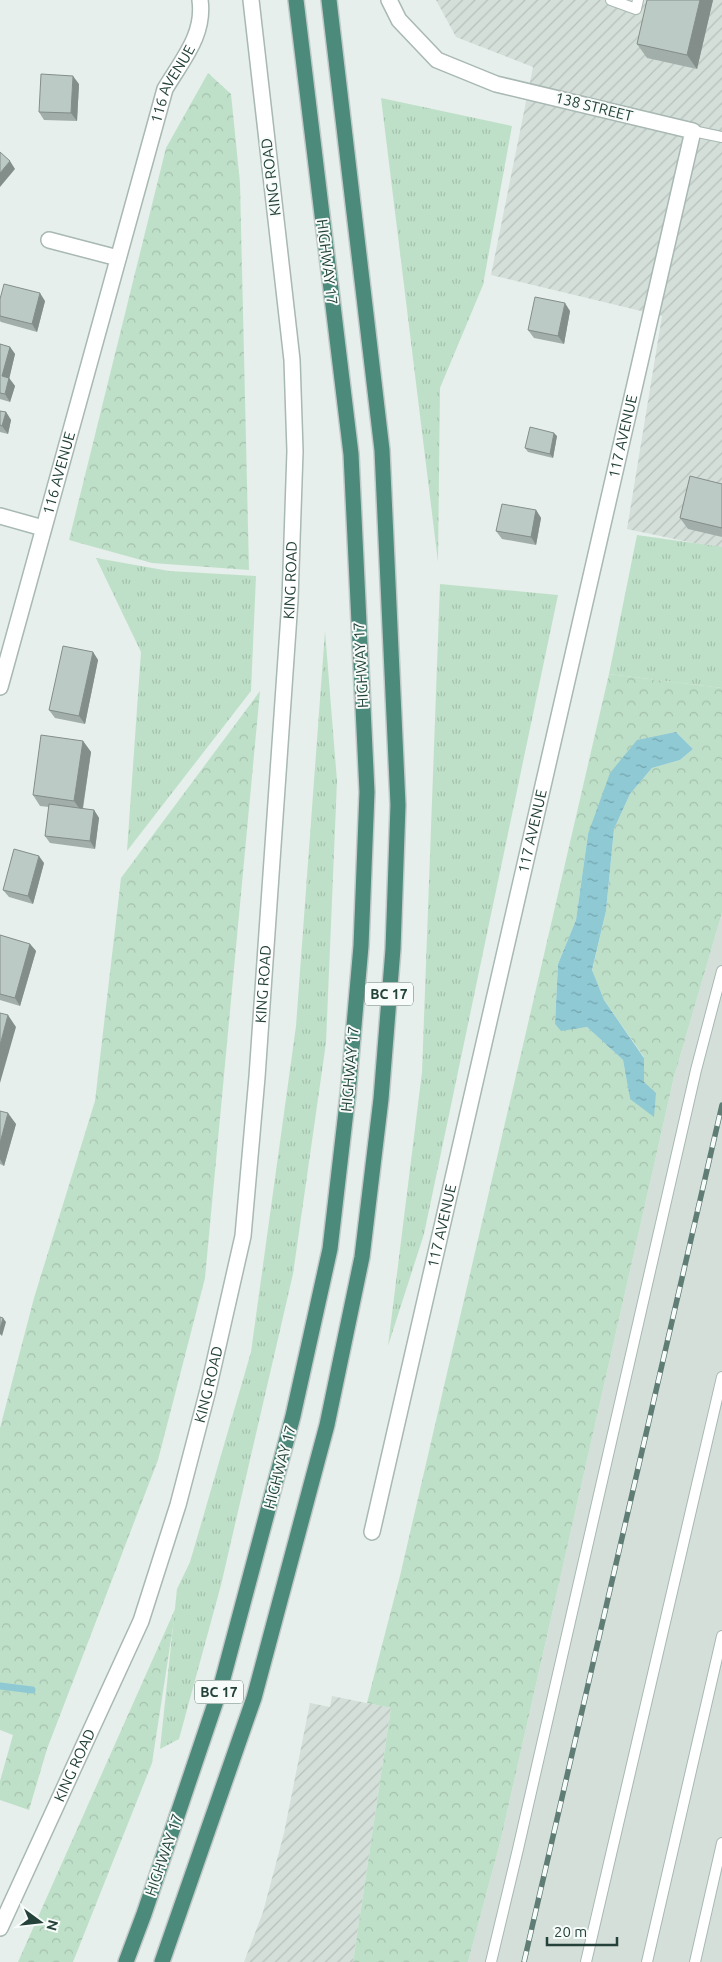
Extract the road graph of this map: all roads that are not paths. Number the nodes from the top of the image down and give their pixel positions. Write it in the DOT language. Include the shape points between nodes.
graph roads {
  1 [pos="200,0"];
  2 [pos="251,0"];
  3 [pos="296,0"];
  4 [pos="328,0"];
  5 [pos="389,0"];
  6 [pos="610,0"];
  7 [pos="638,0"];
  8 [pos="693,131"];
  9 [pos="722,137"];
  10 [pos="49,240"];
  11 [pos="118,258"];
  12 [pos="0,516"];
  13 [pos="43,528"];
  14 [pos="0,687"];
  15 [pos="722,971"];
  16 [pos="722,1377"];
  17 [pos="372,1532"];
  18 [pos="722,1636"];
  19 [pos="722,1843"];
  20 [pos="0,1928"];
  21 [pos="126,1962"];
  22 [pos="162,1962"];
  23 [pos="490,1962"];
  24 [pos="586,1962"];
  25 [pos="647,1962"];
  26 [pos="695,1962"];
  1 -- 11 [label="street, 116 AVENUE" via="202,15 196,38 165,89"];
  2 -- 20 [label="street, KING ROAD" via="292,360 295,451 288,620 257,1077 242,1236 208,1390 178,1505 142,1621"];
  3 -- 21 [label="highway, HIGHWAY 17 / BC 17" via="351,454 367,792 361,946 330,1250 294,1416 221,1686"];
  4 -- 22 [label="highway, HIGHWAY 17 / BC 17" via="382,450 398,805 393,949 381,1099 362,1258 327,1425 254,1698"];
  5 -- 8 [label="street, 138 STREET" via="399,20 437,60 496,84"];
  6 -- 7 [label="lane" via="636,9"];
  8 -- 9 [label="lane"];
  8 -- 17 [label="street, 117 AVENUE"];
  10 -- 11 [label="street"];
  11 -- 13 [label="street, 116 AVENUE"];
  12 -- 13 [label="street"];
  13 -- 14 [label="street, 116 AVENUE"];
  15 -- 23 [label="lane" via="696,1070"];
  16 -- 24 [label="lane"];
  18 -- 25 [label="lane"];
  19 -- 26 [label="lane"];
}
